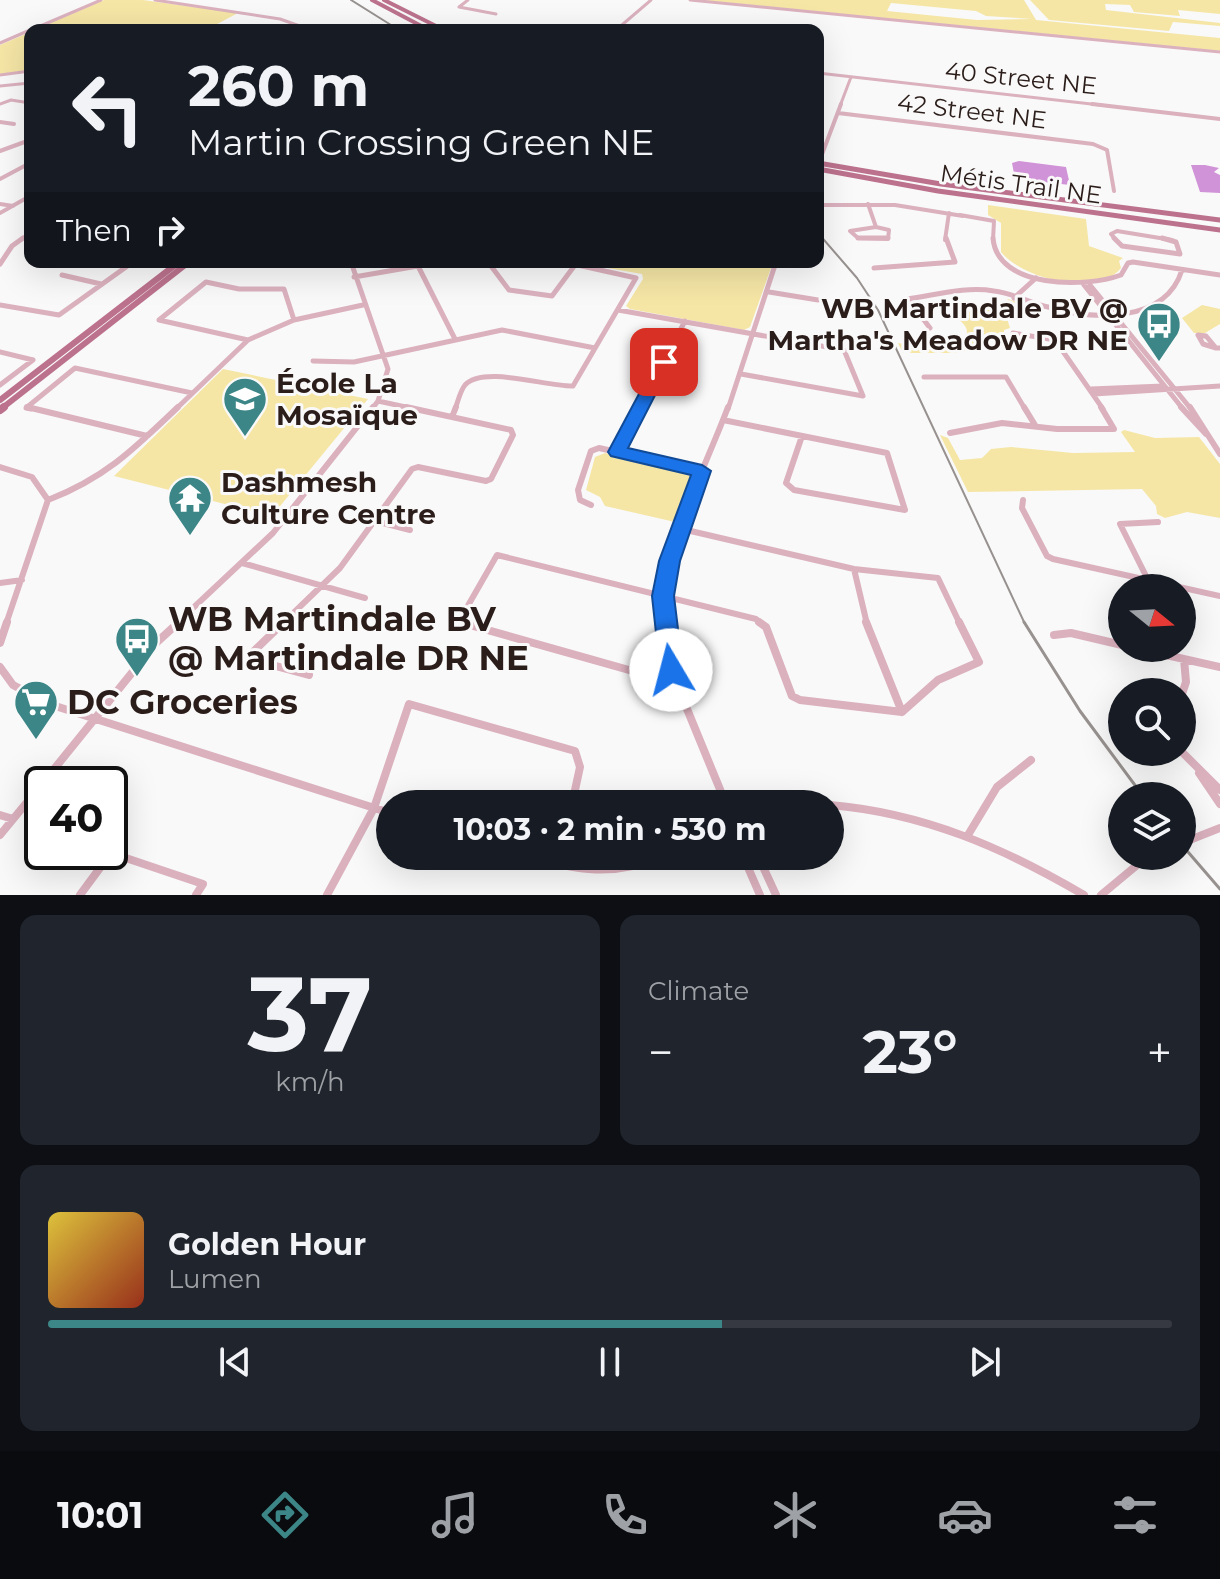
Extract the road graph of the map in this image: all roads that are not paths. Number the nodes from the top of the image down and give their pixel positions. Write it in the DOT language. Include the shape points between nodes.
graph roads {
  1 [pos="101,0"];
  2 [pos="155,0"];
  3 [pos="372,0"];
  4 [pos="384,0"];
  5 [pos="468,0"];
  6 [pos="651,0"];
  7 [pos="690,0"];
  8 [pos="496,14"];
  9 [pos="44,24"];
  10 [pos="293,24"];
  11 [pos="416,24"];
  12 [pos="432,24"];
  13 [pos="623,24"];
  14 [pos="24,33"];
  15 [pos="0,43"];
  16 [pos="1220,52"];
  17 [pos="24,72"];
  18 [pos="824,74"];
  19 [pos="0,75"];
  20 [pos="851,77"];
  21 [pos="24,84"];
  22 [pos="0,86"];
  23 [pos="24,102"];
  24 [pos="0,104"];
  25 [pos="838,113"];
  26 [pos="1220,119"];
  27 [pos="0,122"];
  28 [pos="14,124"];
  29 [pos="24,142"];
  30 [pos="824,148"];
  31 [pos="0,149"];
  32 [pos="824,161"];
  33 [pos="24,166"];
  34 [pos="824,170"];
  35 [pos="0,176"];
  36 [pos="1114,191"];
  37 [pos="24,200"];
  38 [pos="0,204"];
  39 [pos="868,204"];
  40 [pos="824,205"];
  41 [pos="13,206"];
  42 [pos="0,213"];
  43 [pos="949,213"];
  44 [pos="1220,219"];
  45 [pos="876,227"];
  46 [pos="1220,230"];
  47 [pos="24,237"];
  48 [pos="1150,251"];
  49 [pos="0,264"];
  50 [pos="1154,266"];
  51 [pos="125,268"];
  52 [pos="171,268"];
  53 [pos="181,268"];
  54 [pos="352,268"];
  55 [pos="406,268"];
  56 [pos="419,268"];
  57 [pos="492,268"];
  58 [pos="573,268"];
  59 [pos="593,268"];
  60 [pos="775,268"];
  61 [pos="874,268"];
  62 [pos="1182,270"];
  63 [pos="62,275"];
  64 [pos="1220,275"];
  65 [pos="354,277"];
  66 [pos="1036,278"];
  67 [pos="102,284"];
  68 [pos="1087,285"];
  69 [pos="769,292"];
  70 [pos="1014,298"];
  71 [pos="818,300"];
  72 [pos="0,305"];
  73 [pos="363,305"];
  74 [pos="618,310"];
  75 [pos="1110,314"];
  76 [pos="294,320"];
  77 [pos="685,321"];
  78 [pos="930,328"];
  79 [pos="1013,333"];
  80 [pos="754,334"];
  81 [pos="455,339"];
  82 [pos="248,340"];
  83 [pos="595,348"];
  84 [pos="0,352"];
  85 [pos="384,355"];
  86 [pos="313,361"];
  87 [pos="741,374"];
  88 [pos="924,377"];
  89 [pos="0,385"];
  90 [pos="1220,386"];
  91 [pos="1164,388"];
  92 [pos="1175,388"];
  93 [pos="1092,391"];
  94 [pos="192,393"];
  95 [pos="0,400"];
  96 [pos="378,401"];
  97 [pos="0,410"];
  98 [pos="452,417"];
  99 [pos="723,420"];
  100 [pos="1035,425"];
  101 [pos="950,433"];
  102 [pos="1207,435"];
  103 [pos="147,436"];
  104 [pos="802,436"];
  105 [pos="617,452"];
  106 [pos="1220,454"];
  107 [pos="0,467"];
  108 [pos="702,471"];
  109 [pos="48,500"];
  110 [pos="1023,500"];
  111 [pos="591,505"];
  112 [pos="375,521"];
  113 [pos="1158,522"];
  114 [pos="682,529"];
  115 [pos="410,530"];
  116 [pos="242,563"];
  117 [pos="854,569"];
  118 [pos="1126,574"];
  119 [pos="1145,574"];
  120 [pos="22,580"];
  121 [pos="0,583"];
  122 [pos="323,587"];
  123 [pos="1196,590"];
  124 [pos="663,596"];
  125 [pos="1220,596"];
  126 [pos="365,598"];
  127 [pos="1054,635"];
  128 [pos="1108,642"];
  129 [pos="0,643"];
  130 [pos="1196,662"];
  131 [pos="0,667"];
  132 [pos="1220,667"];
  133 [pos="671,670"];
  134 [pos="309,675"];
  135 [pos="902,712"];
  136 [pos="95,721"];
  137 [pos="1031,760"];
  138 [pos="57,766"];
  139 [pos="1193,766"];
  140 [pos="1199,773"];
  141 [pos="380,790"];
  142 [pos="575,790"];
  143 [pos="720,790"];
  144 [pos="1220,790"];
  145 [pos="376,802"];
  146 [pos="1220,804"];
  147 [pos="24,806"];
  148 [pos="844,807"];
  149 [pos="374,808"];
  150 [pos="0,815"];
  151 [pos="13,819"];
  152 [pos="1220,828"];
  153 [pos="0,835"];
  154 [pos="968,835"];
  155 [pos="1196,837"];
  156 [pos="598,870"];
  157 [pos="626,870"];
  158 [pos="749,870"];
  159 [pos="764,870"];
  160 [pos="1127,870"];
  161 [pos="80,895"];
  162 [pos="196,895"];
  163 [pos="327,895"];
  164 [pos="760,895"];
  165 [pos="776,895"];
  166 [pos="1084,895"];
  167 [pos="1101,895"];
  1 -- 9 [label="street"];
  2 -- 10 [label="street"];
  3 -- 11 [label="main road"];
  4 -- 12 [label="main road"];
  5 -- 8 [label="street" via="459,7"];
  6 -- 13 [label="street"];
  7 -- 16 [label="street"];
  14 -- 15 [label="street"];
  17 -- 19 [label="street"];
  18 -- 20 [label="street, 40 Street NE"];
  20 -- 25 [label="street"];
  20 -- 26 [label="street, 40 Street NE"];
  21 -- 22 [label="street"];
  23 -- 24 [label="street"];
  25 -- 30 [label="street"];
  25 -- 36 [label="street, 42 Street NE" via="1101,146 1107,150"];
  27 -- 28 [label="street"];
  29 -- 31 [label="street"];
  32 -- 44 [label="main road, Métis Trail NE" via="956,187"];
  33 -- 35 [label="street"];
  34 -- 46 [label="main road, Métis Trail NE"];
  37 -- 41 [label="street"];
  38 -- 41 [label="street"];
  39 -- 40 [label="street"];
  39 -- 43 [label="street"];
  39 -- 45 [label="street"];
  41 -- 42 [label="street"];
  43 -- 61 [label="street" via="945,242 955,262"];
  43 -- 66 [label="street" via="994,221 999,256"];
  45 -- 45 [label="street" via="889,230 888,239 858,238 850,231"];
  47 -- 49 [label="street"];
  48 -- 48 [label="street" via="1180,254 1170,239 1111,232 1122,246"];
  48 -- 50 [label="street"];
  50 -- 62 [label="street"];
  50 -- 68 [label="street" via="1128,263 1121,275"];
  51 -- 67 [label="street"];
  52 -- 95 [label="main road"];
  53 -- 97 [label="main road"];
  54 -- 65 [label="street"];
  55 -- 65 [label="street"];
  56 -- 81 [label="street"];
  57 -- 58 [label="street" via="509,290 552,296"];
  59 -- 74 [label="street" via="636,278"];
  60 -- 69 [label="street"];
  62 -- 64 [label="street"];
  62 -- 75 [label="street" via="1167,299"];
  63 -- 67 [label="street"];
  65 -- 73 [label="street"];
  66 -- 68 [label="street"];
  66 -- 70 [label="street"];
  67 -- 72 [label="street" via="59,315"];
  68 -- 75 [label="street"];
  69 -- 71 [label="street"];
  69 -- 80 [label="street"];
  70 -- 75 [label="street" via="1055,309"];
  70 -- 78 [label="street" via="991,289 908,299"];
  73 -- 76 [label="street"];
  73 -- 85 [label="street"];
  74 -- 77 [label="street"];
  74 -- 83 [label="street"];
  75 -- 91 [label="street"];
  75 -- 92 [label="street"];
  76 -- 82 [label="street"];
  76 -- 82 [label="street" via="284,289 239,289 206,282 159,320"];
  77 -- 80 [label="street"];
  77 -- 105 [label="street"];
  79 -- 93 [label="street" via="1055,340"];
  80 -- 87 [label="street"];
  80 -- 87 [label="street" via="844,350 863,396"];
  81 -- 83 [label="street" via="502,330"];
  81 -- 85 [label="street"];
  82 -- 94 [label="street"];
  83 -- 98 [label="street" via="573,386 506,378 469,382"];
  84 -- 89 [label="street" via="33,360"];
  85 -- 86 [label="street"];
  85 -- 96 [label="street" via="386,385"];
  87 -- 99 [label="street"];
  88 -- 100 [label="street" via="1006,377"];
  90 -- 92 [label="street"];
  91 -- 92 [label="street"];
  91 -- 93 [label="street"];
  91 -- 102 [label="street"];
  92 -- 102 [label="street"];
  93 -- 100 [label="street" via="1114,429"];
  94 -- 103 [label="street"];
  94 -- 103 [label="street" via="75,368 26,408"];
  96 -- 98 [label="street"];
  96 -- 116 [label="street" via="273,533"];
  98 -- 112 [label="street" via="511,430 491,479 412,469"];
  99 -- 104 [label="street"];
  99 -- 108 [label="street"];
  100 -- 101 [label="street" via="1002,423"];
  102 -- 106 [label="street"];
  103 -- 109 [label="street" via="105,475"];
  104 -- 104 [label="street" via="887,453 905,510 794,490 786,483"];
  105 -- 108 [label="street"];
  105 -- 111 [label="street" via="591,451 578,490 580,500"];
  107 -- 109 [label="street" via="32,477"];
  108 -- 114 [label="street"];
  109 -- 120 [label="street"];
  110 -- 118 [label="street" via="1022,508 1047,556"];
  112 -- 115 [label="street"];
  112 -- 122 [label="street"];
  113 -- 119 [label="street" via="1120,524"];
  114 -- 117 [label="street"];
  114 -- 124 [label="street"];
  116 -- 122 [label="street"];
  116 -- 136 [label="street" via="156,643"];
  117 -- 135 [label="street" via="869,635"];
  117 -- 135 [label="street" via="938,578 979,662 938,680"];
  120 -- 121 [label="street"];
  120 -- 129 [label="street"];
  122 -- 126 [label="street"];
  122 -- 134 [label="street" via="253,652 254,660"];
  123 -- 125 [label="street"];
  124 -- 133 [label="street"];
  124 -- 133 [label="street" via="497,555 458,623 629,670"];
  124 -- 135 [label="street" via="762,622 784,680 800,700"];
  127 -- 128 [label="street" via="1071,633"];
  130 -- 132 [label="street"];
  131 -- 136 [label="street" via="13,685 30,695"];
  133 -- 143 [label="street"];
  136 -- 138 [label="street"];
  136 -- 149 [label="street"];
  137 -- 154 [label="street" via="997,787"];
  139 -- 140 [label="street"];
  140 -- 144 [label="street"];
  140 -- 146 [label="street"];
  141 -- 142 [label="street" via="409,704 575,751 580,767"];
  145 -- 149 [label="street"];
  147 -- 151 [label="street"];
  148 -- 154 [label="street" via="908,816"];
  149 -- 163 [label="street"];
  150 -- 151 [label="street"];
  151 -- 153 [label="street"];
  152 -- 155 [label="street"];
  154 -- 166 [label="street" via="1027,861"];
  156 -- 157 [label="street"];
  158 -- 164 [label="street"];
  159 -- 165 [label="street"];
  160 -- 167 [label="street"];
  161 -- 162 [label="street" via="111,853 203,884"];
}
